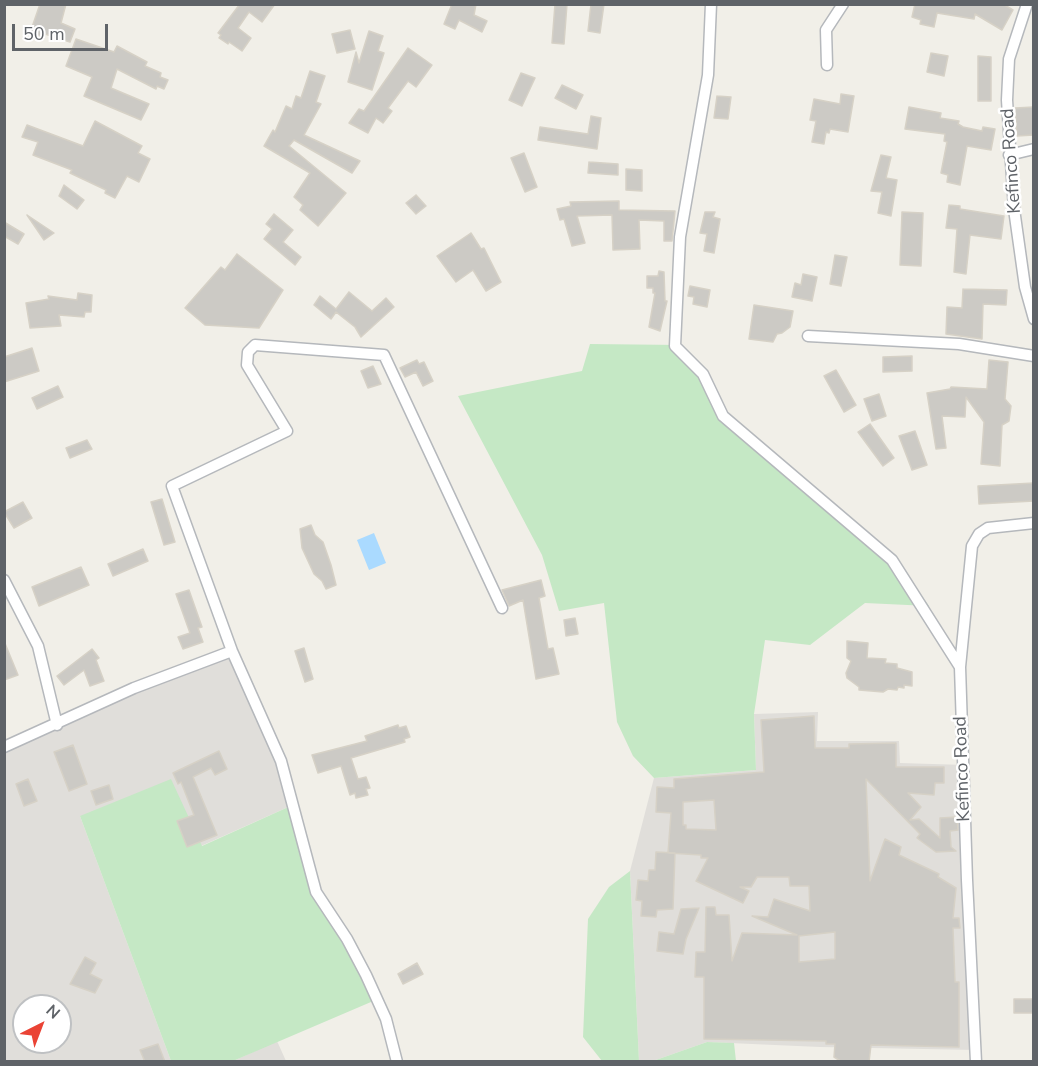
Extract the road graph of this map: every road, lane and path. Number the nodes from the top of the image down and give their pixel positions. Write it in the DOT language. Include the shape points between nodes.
graph roads {
  1 [pos="711,4"];
  2 [pos="843,4"];
  3 [pos="1027,4"];
  4 [pos="827,65"];
  5 [pos="1034,149"];
  6 [pos="1009,155"];
  7 [pos="1034,319"];
  8 [pos="808,336"];
  9 [pos="1034,356"];
  10 [pos="1034,523"];
  11 [pos="4,579"];
  12 [pos="502,608"];
  13 [pos="232,651"];
  14 [pos="960,667"];
  15 [pos="57,725"];
  16 [pos="4,747"];
  17 [pos="398,1062"];
  18 [pos="976,1062"];
  1 -- 14 [label="street" via="708,75 680,237 675,346 703,374 723,416 892,560"];
  2 -- 4 [label="street" via="826,30"];
  3 -- 6 [label="street, Kefinco Road" via="1009,59"];
  5 -- 6 [label="street"];
  6 -- 7 [label="street, Kefinco Road" via="1024,286"];
  8 -- 9 [label="street" via="959,344"];
  10 -- 14 [label="street, Kefinco Road" via="988,528 972,546"];
  11 -- 15 [label="street" via="38,646"];
  12 -- 13 [label="street" via="384,355 255,345 248,352 247,365 287,431 172,486"];
  13 -- 15 [label="street" via="134,688"];
  13 -- 17 [label="street" via="281,761 316,892 366,975 386,1019"];
  14 -- 18 [label="street, Kefinco Road"];
  15 -- 16 [label="street"];
}
